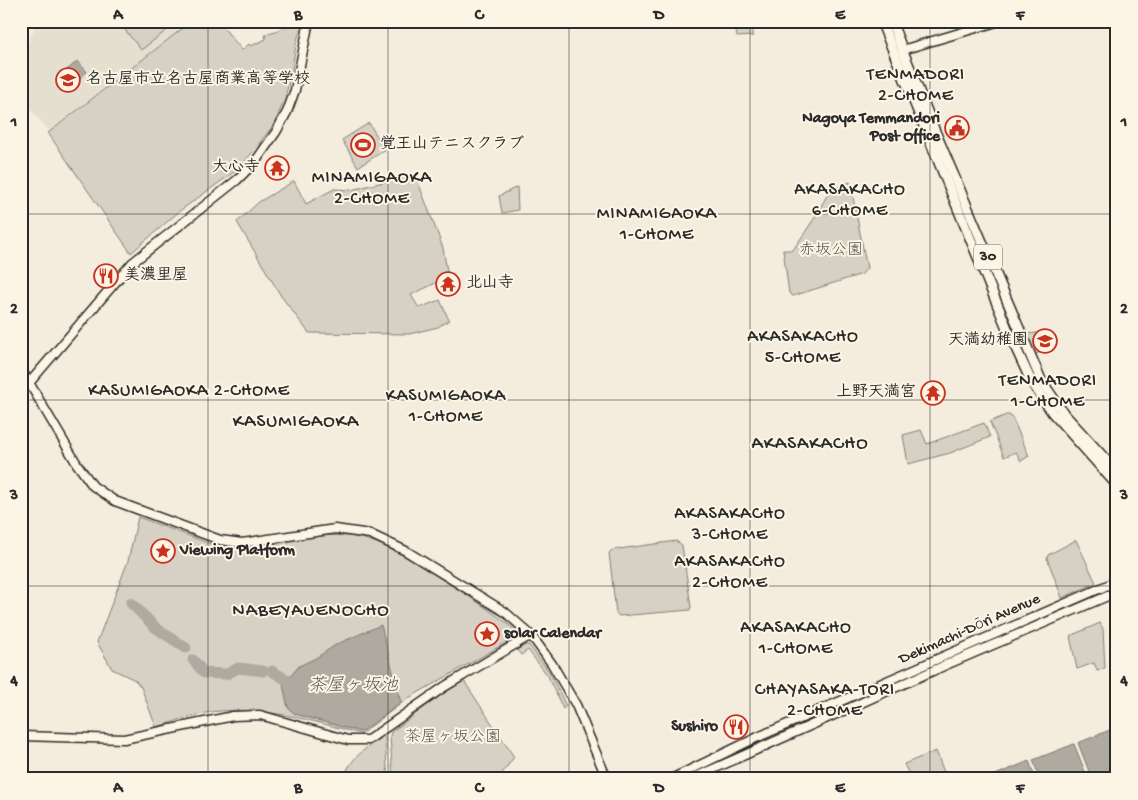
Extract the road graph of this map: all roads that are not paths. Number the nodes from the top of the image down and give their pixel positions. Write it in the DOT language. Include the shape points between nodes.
graph roads {
  1 [pos="309,21"];
  2 [pos="881,21"];
  3 [pos="891,21"];
  4 [pos="1000,21"];
  5 [pos="902,50"];
  6 [pos="21,369"];
  7 [pos="30,382"];
  8 [pos="21,387"];
  9 [pos="1117,472"];
  10 [pos="1117,485"];
  11 [pos="1117,581"];
  12 [pos="1117,592"];
  13 [pos="531,635"];
  14 [pos="21,736"];
  15 [pos="607,779"];
  16 [pos="671,779"];
  17 [pos="691,779"];
  1 -- 7 [label="street" via="295,90 287,112 255,162 132,263"];
  2 -- 10 [label="main road, 30" via="1031,381 1052,412"];
  3 -- 5 [label="main road, 30"];
  4 -- 5 [label="street"];
  5 -- 9 [label="main road, 30" via="1041,380 1064,414"];
  6 -- 7 [label="street"];
  7 -- 8 [label="street"];
  7 -- 13 [label="street" via="77,464 93,486 115,501 220,540 242,543 335,529 370,534 406,551 505,612"];
  11 -- 16 [label="street, Dekimachi-Dōri Avenue" via="758,737"];
  12 -- 17 [label="street, Dekimachi-Dōri Avenue"];
  13 -- 14 [label="street" via="444,687 368,740 348,740 260,715 233,716 124,739"];
  13 -- 15 [label="street" via="576,705"];
}
